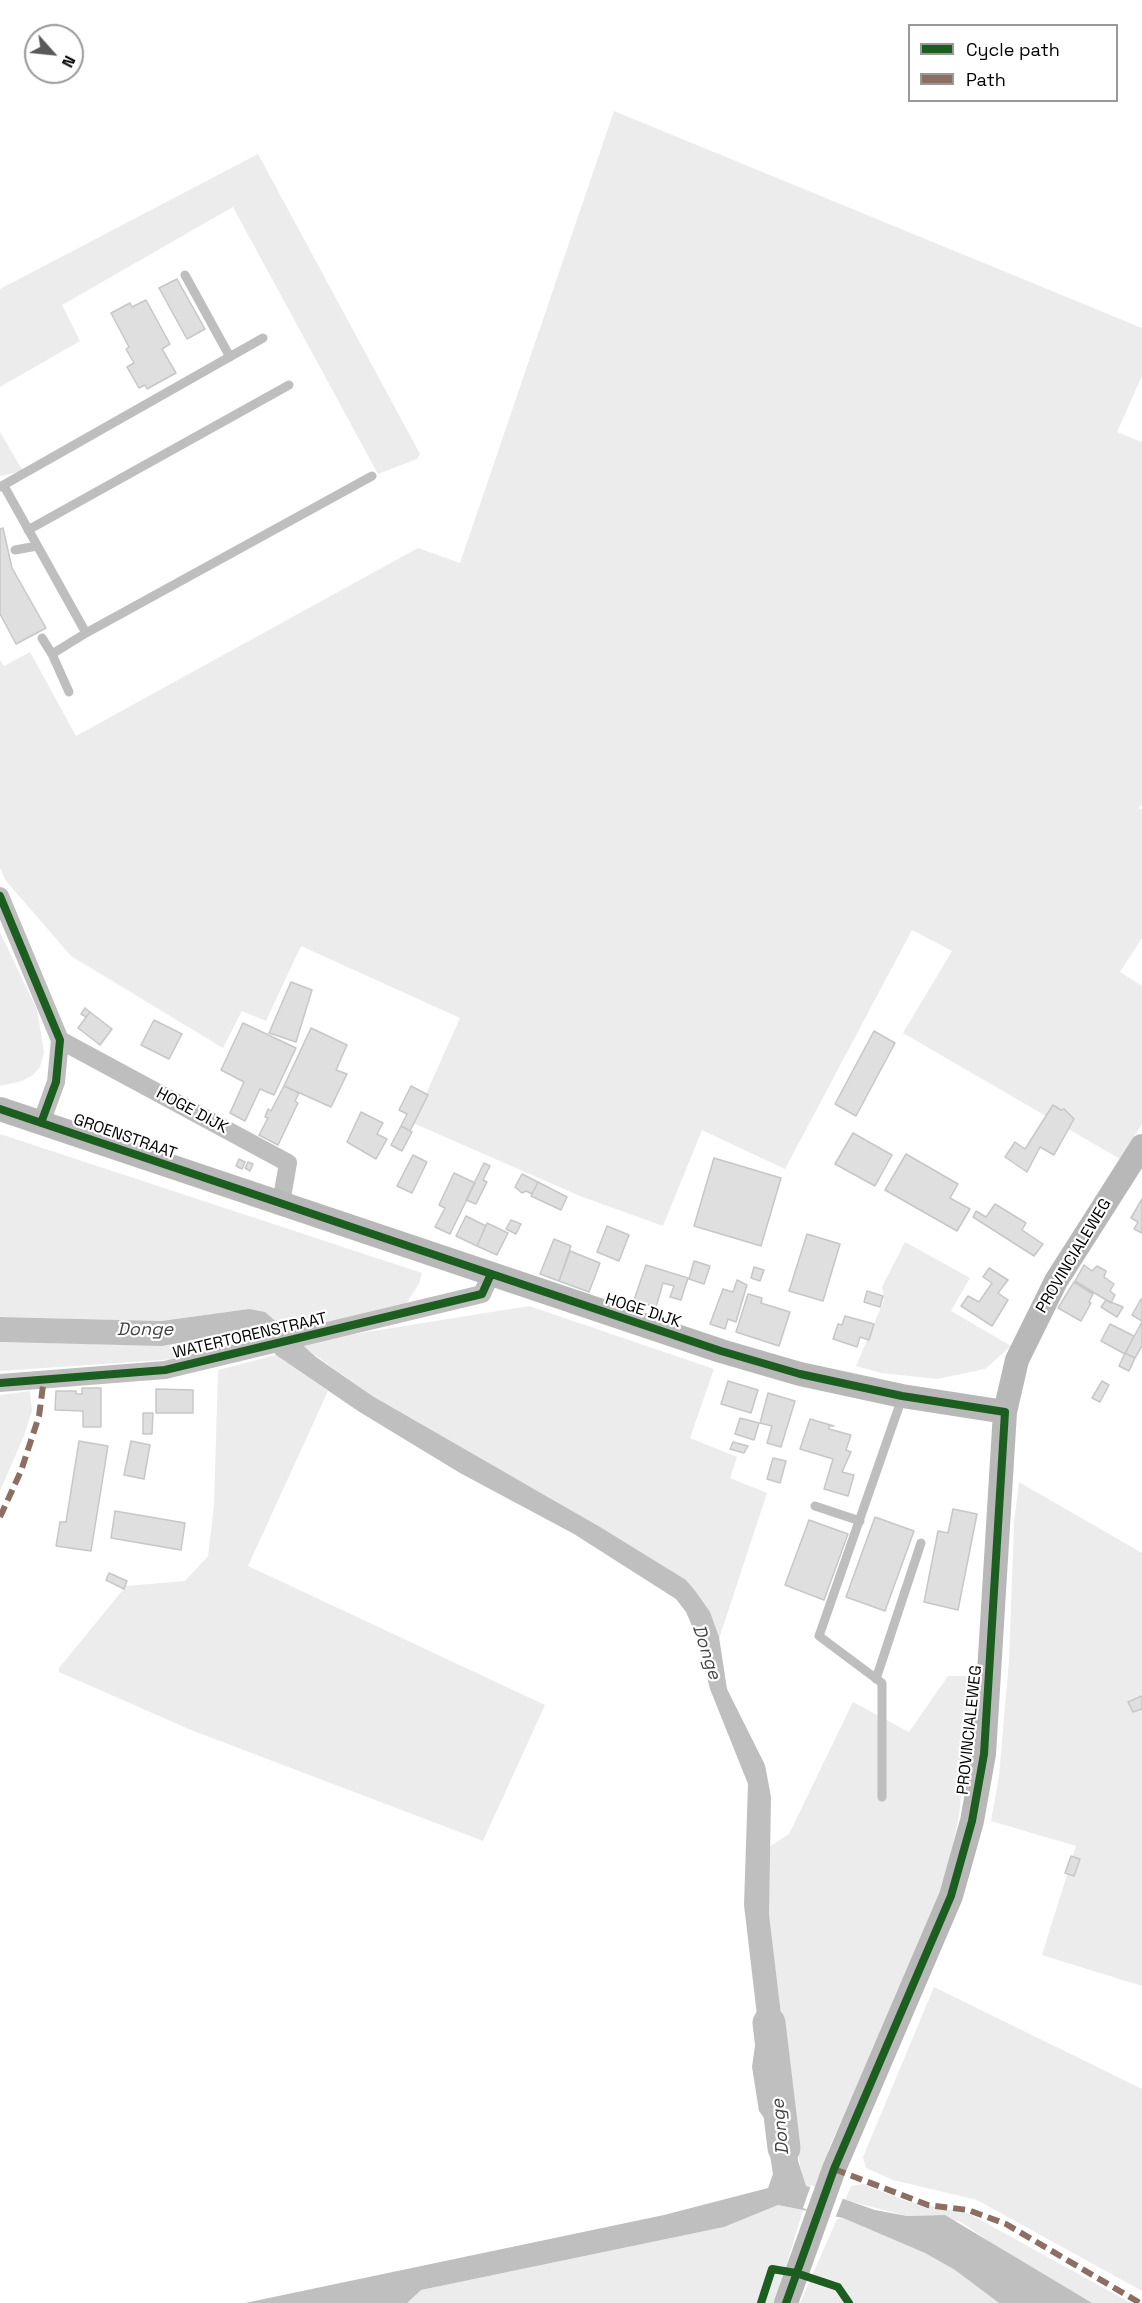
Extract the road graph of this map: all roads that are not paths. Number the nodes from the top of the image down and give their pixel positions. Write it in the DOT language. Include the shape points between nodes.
graph roads {
  1 [pos="185,275"];
  2 [pos="263,338"];
  3 [pos="230,357"];
  4 [pos="289,385"];
  5 [pos="372,476"];
  6 [pos="2,487"];
  7 [pos="28,530"];
  8 [pos="37,546"];
  9 [pos="15,550"];
  10 [pos="86,633"];
  11 [pos="42,638"];
  12 [pos="52,654"];
  13 [pos="69,692"];
  14 [pos="0,896"];
  15 [pos="60,1040"];
  16 [pos="0,1109"];
  17 [pos="41,1123"];
  18 [pos="1142,1146"];
  19 [pos="281,1203"];
  20 [pos="490,1274"];
  21 [pos="0,1383"];
  22 [pos="902,1396"];
  23 [pos="1005,1412"];
  24 [pos="814,1506"];
  25 [pos="860,1521"];
  26 [pos="921,1543"];
  27 [pos="876,1679"];
  28 [pos="882,1797"];
  29 [pos="786,2303"];
  1 -- 3 [label="lane"];
  2 -- 3 [label="lane"];
  3 -- 6 [label="lane"];
  4 -- 7 [label="lane"];
  5 -- 10 [label="lane"];
  6 -- 7 [label="lane"];
  7 -- 8 [label="lane"];
  8 -- 9 [label="lane"];
  8 -- 10 [label="lane"];
  10 -- 12 [label="lane"];
  11 -- 12 [label="lane"];
  12 -- 13 [label="lane"];
  14 -- 15 [label="street"];
  15 -- 17 [label="street" via="56,1082"];
  15 -- 19 [label="street, HOGE DIJK" via="288,1163"];
  16 -- 17 [label="street, GROENSTRAAT"];
  17 -- 19 [label="street, GROENSTRAAT"];
  18 -- 23 [label="street, PROVINCIALEWEG" via="1056,1281 1017,1360"];
  19 -- 20 [label="street, HOGE DIJK"];
  20 -- 21 [label="street, WATERTORENSTRAAT" via="482,1294 165,1370"];
  20 -- 22 [label="street, HOGE DIJK" via="721,1351 800,1374"];
  22 -- 23 [label="street, HOGE DIJK"];
  22 -- 25 [label="lane"];
  23 -- 29 [label="street, PROVINCIALEWEG" via="984,1754 972,1821 951,1896 834,2169"];
  24 -- 25 [label="lane"];
  25 -- 27 [label="lane" via="819,1636"];
  26 -- 27 [label="lane"];
  27 -- 28 [label="lane" via="882,1683"];
}
